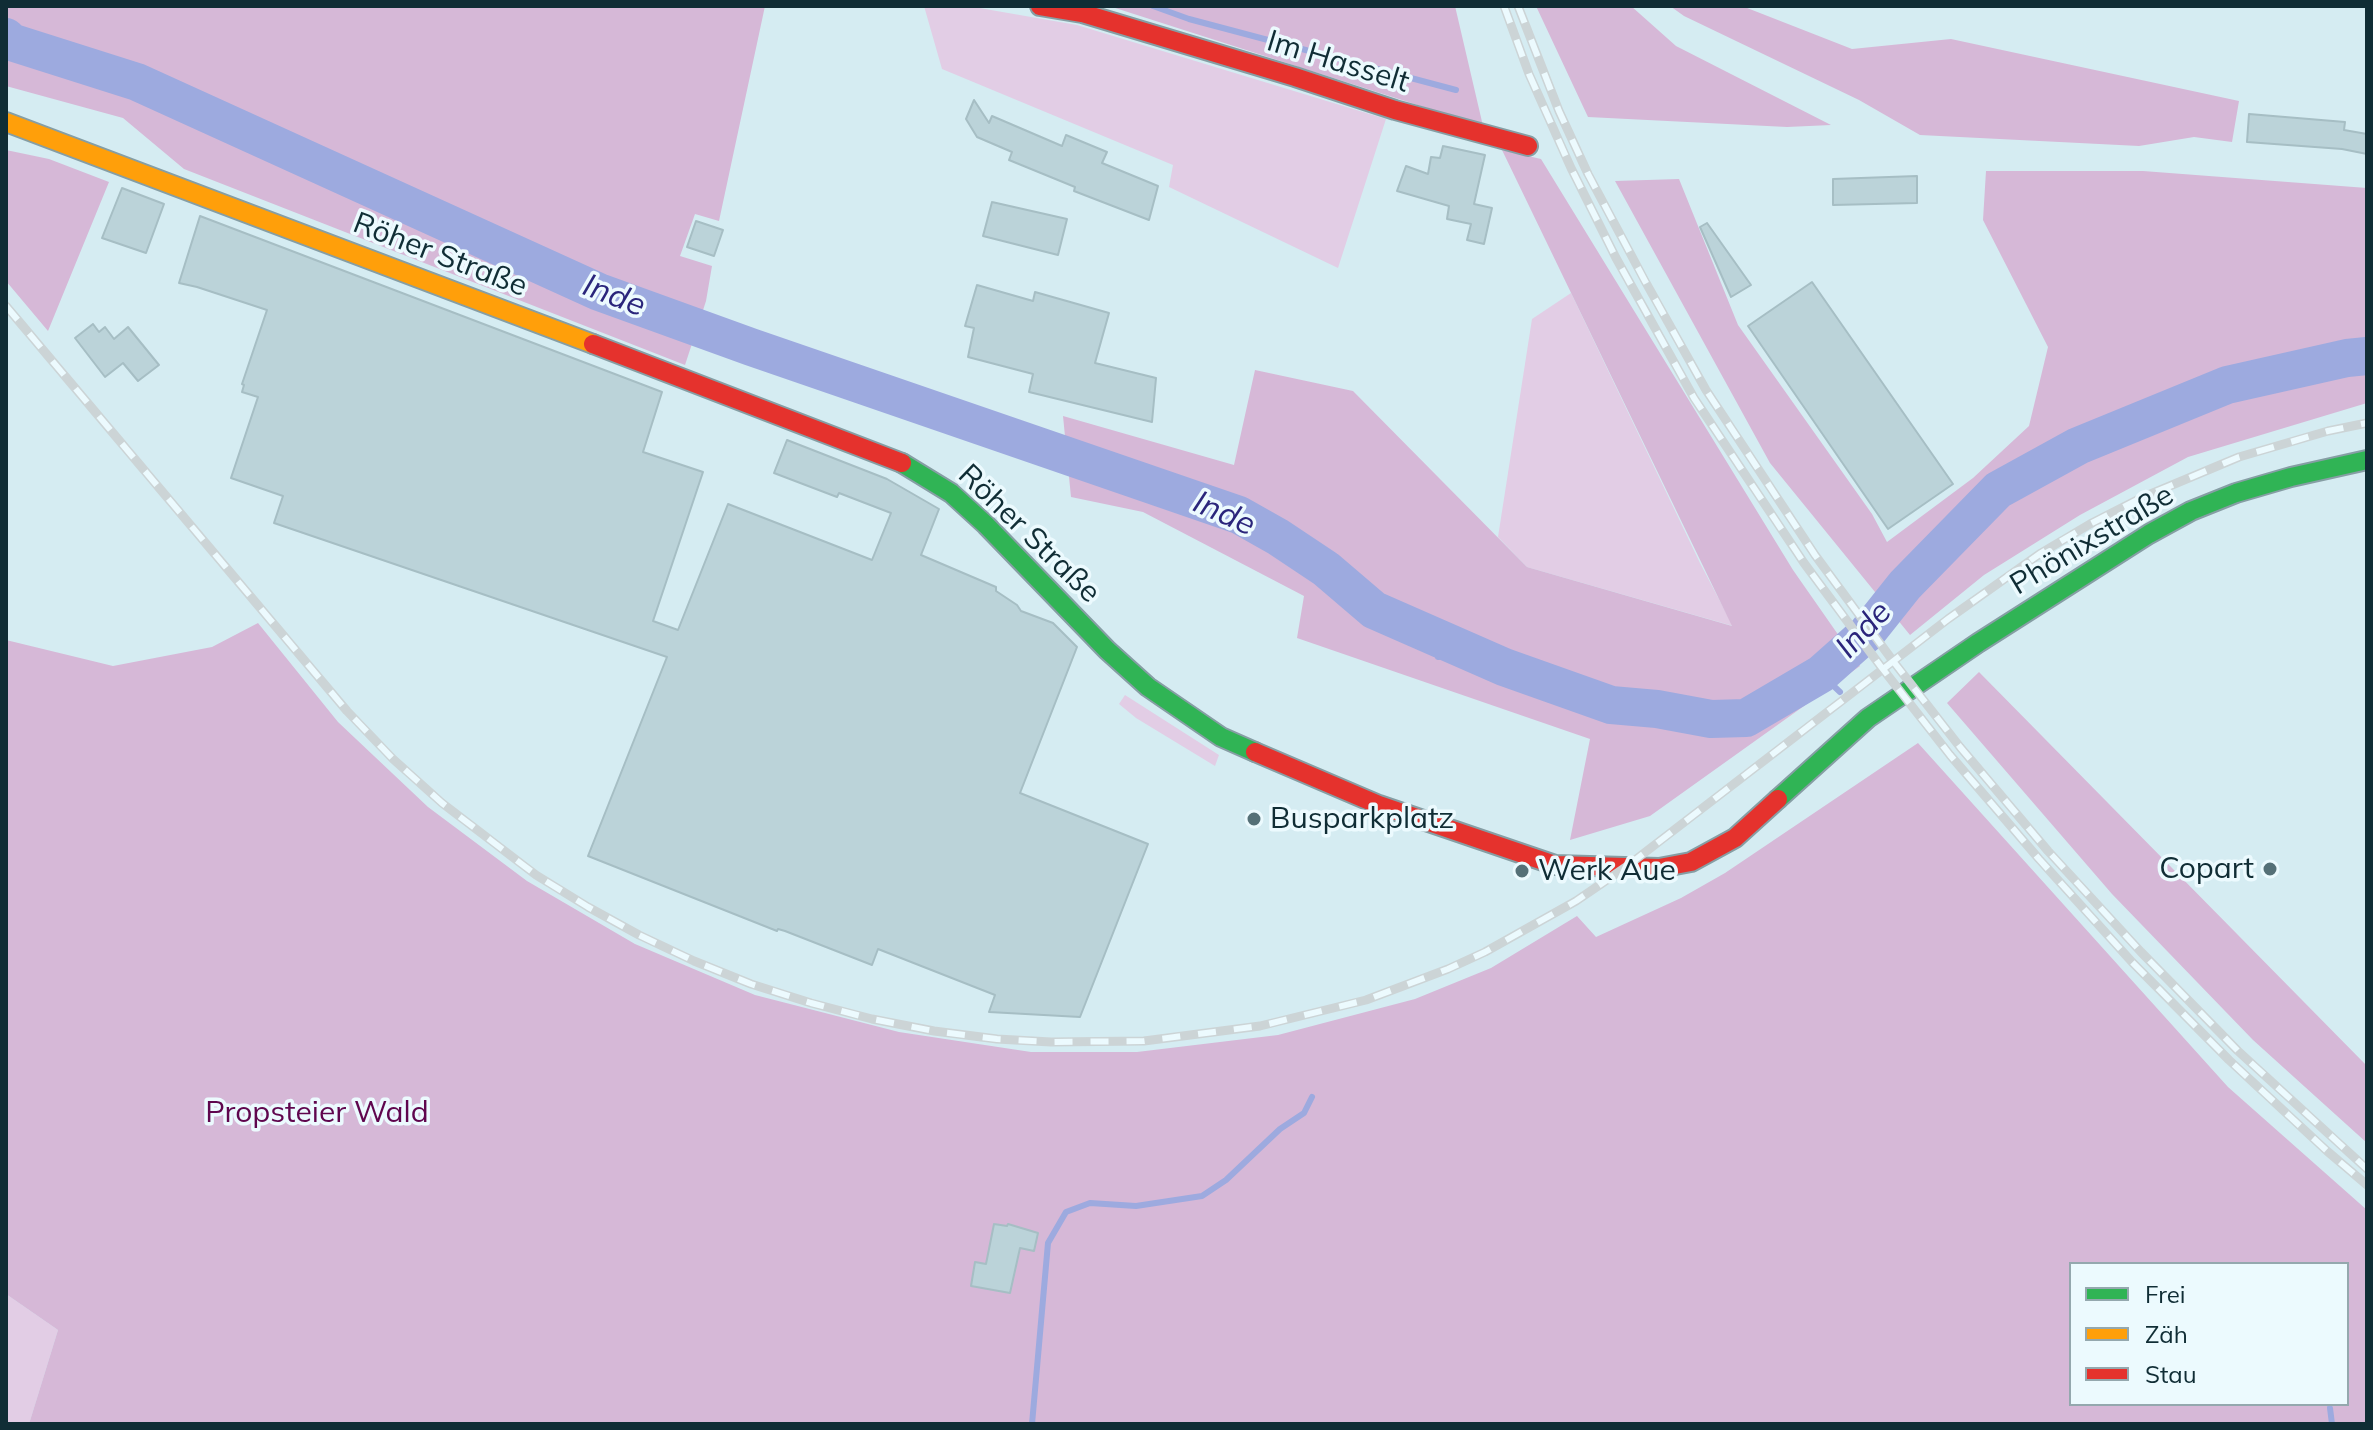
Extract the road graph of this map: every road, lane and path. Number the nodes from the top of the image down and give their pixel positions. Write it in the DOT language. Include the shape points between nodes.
graph roads {
  1 [pos="1040,6"];
  2 [pos="6,122"];
  3 [pos="1528,146"];
  4 [pos="2367,460"];
  5 [pos="1868,718"];
  1 -- 3 [label="main road, Im Hasselt" via="1082,13"];
  2 -- 5 [label="main road, Röher Straße" via="902,463 951,493 1148,687 1221,737 1379,805 1555,865 1659,868 1691,862 1735,838"];
  4 -- 5 [label="main road, Phönixstraße" via="2291,477 2191,511"];
}
